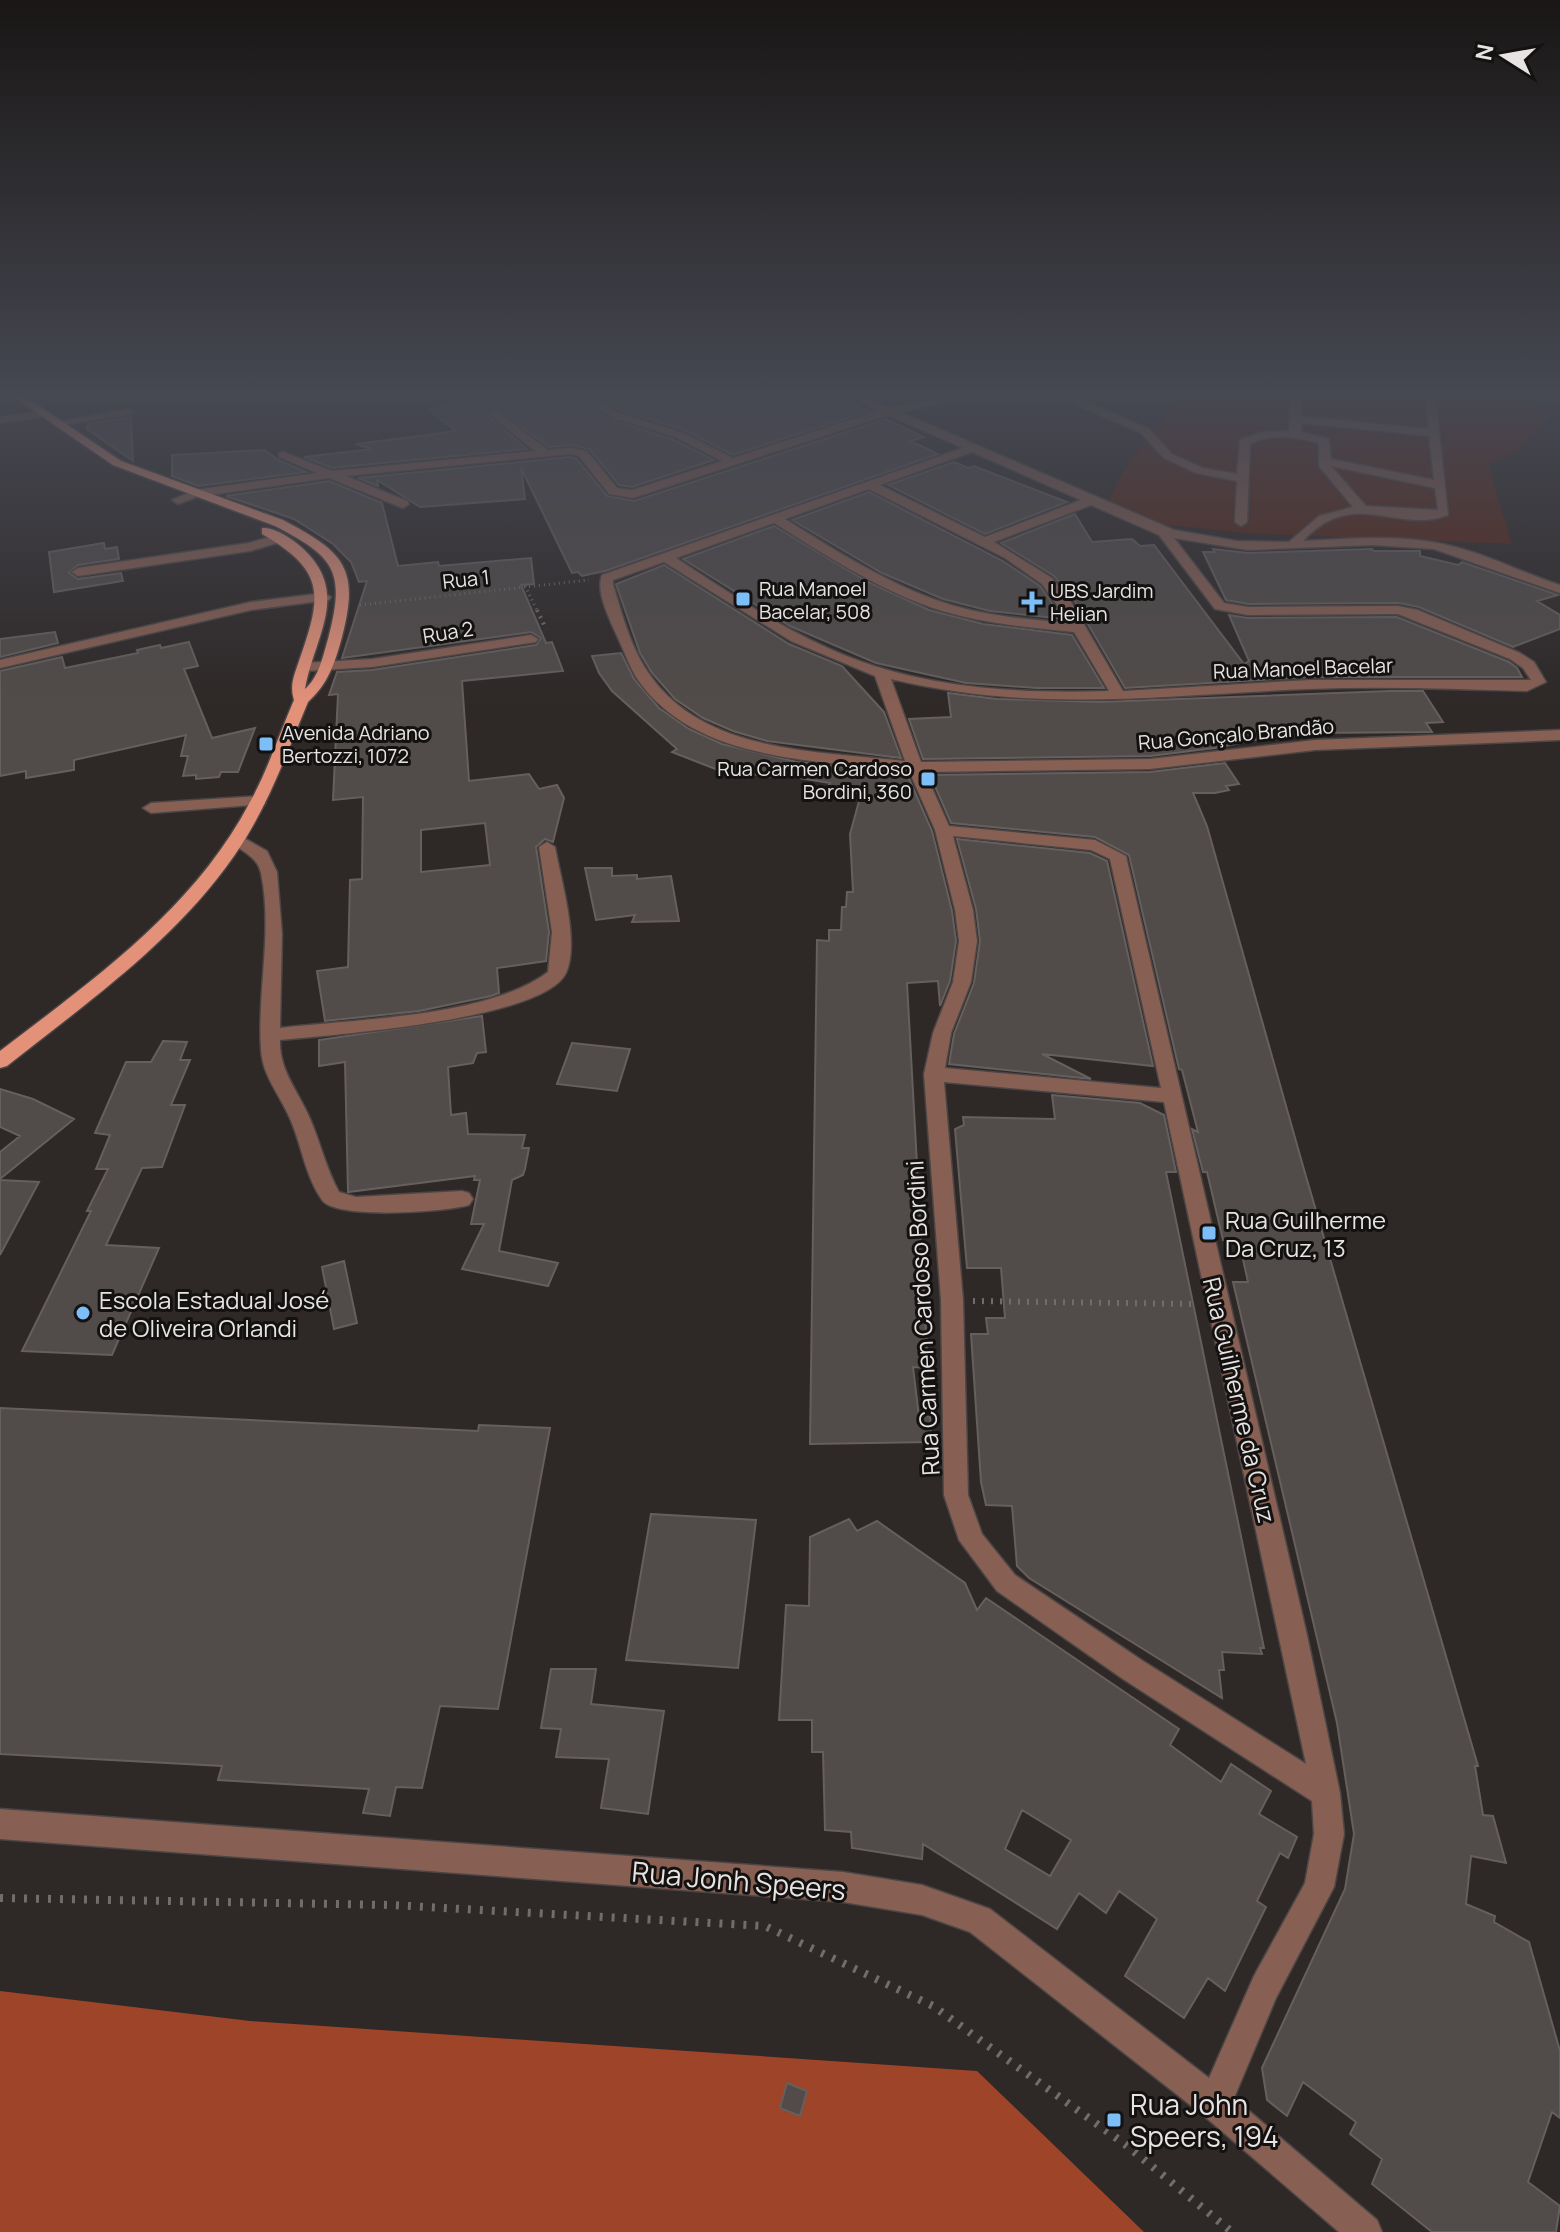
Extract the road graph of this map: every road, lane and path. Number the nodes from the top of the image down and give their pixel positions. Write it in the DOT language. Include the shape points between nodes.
graph roads {
  1 [pos="172,497"];
  2 [pos="186,497"];
  3 [pos="204,497"];
  4 [pos="387,497"];
  5 [pos="835,497"];
  6 [pos="894,497"];
  7 [pos="1081,497"];
  8 [pos="1242,497"];
  9 [pos="1351,497"];
  10 [pos="1442,497"];
  11 [pos="178,500"];
  12 [pos="1090,501"];
  13 [pos="403,504"];
  14 [pos="1361,508"];
  15 [pos="774,518"];
  16 [pos="1241,522"];
  17 [pos="1163,532"];
  18 [pos="280,538"];
  19 [pos="984,542"];
  20 [pos="1293,545"];
  21 [pos="664,556"];
  22 [pos="78,572"];
  23 [pos="576,582"];
  24 [pos="525,586"];
  25 [pos="1560,589"];
  26 [pos="324,597"];
  27 [pos="360,605"];
  28 [pos="1079,628"];
  29 [pos="531,639"];
  30 [pos="0,664"];
  31 [pos="327,666"];
  32 [pos="304,667"];
  33 [pos="882,674"];
  34 [pos="1119,697"];
  35 [pos="301,700"];
  36 [pos="1560,735"];
  37 [pos="915,767"];
  38 [pos="259,801"];
  39 [pos="151,808"];
  40 [pos="943,830"];
  41 [pos="237,839"];
  42 [pos="547,847"];
  43 [pos="270,1035"];
  44 [pos="2,1058"];
  45 [pos="934,1074"];
  46 [pos="1170,1096"];
  47 [pos="462,1199"];
  48 [pos="952,1300"];
  49 [pos="1217,1304"];
  50 [pos="1326,1793"];
  51 [pos="0,1824"];
  52 [pos="0,1898"];
  53 [pos="1215,2103"];
  54 [pos="1232,2232"];
  55 [pos="1365,2232"];
  1 -- 11 [label="main road"];
  2 -- 11 [label="street"];
  3 -- 31 [label="main road" via="279,523 321,547 335,563 344,583 343,607"];
  4 -- 13 [label="street"];
  5 -- 15 [label="street"];
  6 -- 19 [label="street"];
  7 -- 12 [label="street"];
  8 -- 16 [label="street"];
  9 -- 14 [label="street"];
  10 -- 14 [label="street" via="1444,512 1439,515"];
  11 -- 18 [label="main road"];
  12 -- 17 [label="street"];
  12 -- 19 [label="street"];
  14 -- 20 [label="street" via="1313,522"];
  15 -- 21 [label="street"];
  15 -- 28 [label="street" via="881,580 942,606"];
  17 -- 20 [label="street" via="1230,544"];
  17 -- 34 [label="street, Rua Manoel Bacelar" via="1220,606 1413,613 1515,656 1529,665 1539,682 1527,687 1281,685"];
  18 -- 22 [label="street"];
  18 -- 26 [label="main road" via="314,568"];
  19 -- 28 [label="street" via="1047,581"];
  20 -- 25 [label="street" via="1437,546"];
  21 -- 33 [label="street, Rua Manoel Bacelar" via="784,632"];
  21 -- 37 [label="street, Rua Gonçalo Brandão" via="615,573 606,584 642,675 682,716 737,741 770,749"];
  23 -- 24 [label="path, Rua 1"];
  24 -- 27 [label="path, Rua 1"];
  24 -- 29 [label="path" via="546,629 546,634"];
  26 -- 30 [label="street" via="251,606"];
  26 -- 32 [label="main road"];
  28 -- 34 [label="street"];
  29 -- 31 [label="street, Rua 2"];
  31 -- 32 [label="street, Rua 2"];
  31 -- 35 [label="main road"];
  32 -- 35 [label="main road" via="297,688"];
  33 -- 34 [label="street, Rua Manoel Bacelar" via="1017,697"];
  33 -- 37 [label="street, Rua Carmen Cardoso Bordini"];
  35 -- 38 [label="main road"];
  36 -- 37 [label="street, Rua Gonçalo Brandão" via="1315,745 1150,764"];
  37 -- 40 [label="street, Rua Carmen Cardoso Bordini"];
  38 -- 39 [label="street"];
  38 -- 41 [label="main road"];
  40 -- 45 [label="street, Rua Carmen Cardoso Bordini" via="968,941 962,982 942,1033"];
  40 -- 46 [label="street, Rua Guilherme da Cruz" via="1095,845 1118,856"];
  41 -- 43 [label="street" via="261,855 269,872"];
  41 -- 44 [label="main road" via="167,926"];
  42 -- 43 [label="street" via="563,956 556,975 532,993 492,1006"];
  43 -- 47 [label="street" via="273,1070 290,1095 331,1197 356,1205"];
  45 -- 46 [label="street"];
  45 -- 48 [label="street, Rua Carmen Cardoso Bordini"];
  46 -- 49 [label="street, Rua Guilherme da Cruz"];
  48 -- 49 [label="path"];
  48 -- 50 [label="street, Rua Carmen Cardoso Bordini" via="956,1495 972,1540 1006,1583"];
  49 -- 50 [label="street, Rua Guilherme da Cruz"];
  50 -- 53 [label="street, Rua Guilherme da Cruz" via="1329,1834 1319,1887 1265,1987"];
  51 -- 53 [label="street, Rua Jonh Speers" via="843,1887 922,1900 979,1920"];
  52 -- 54 [label="path" via="391,1905 765,1926 933,2006 1126,2145"];
  53 -- 55 [label="street, Rua Jonh Speers"];
}
